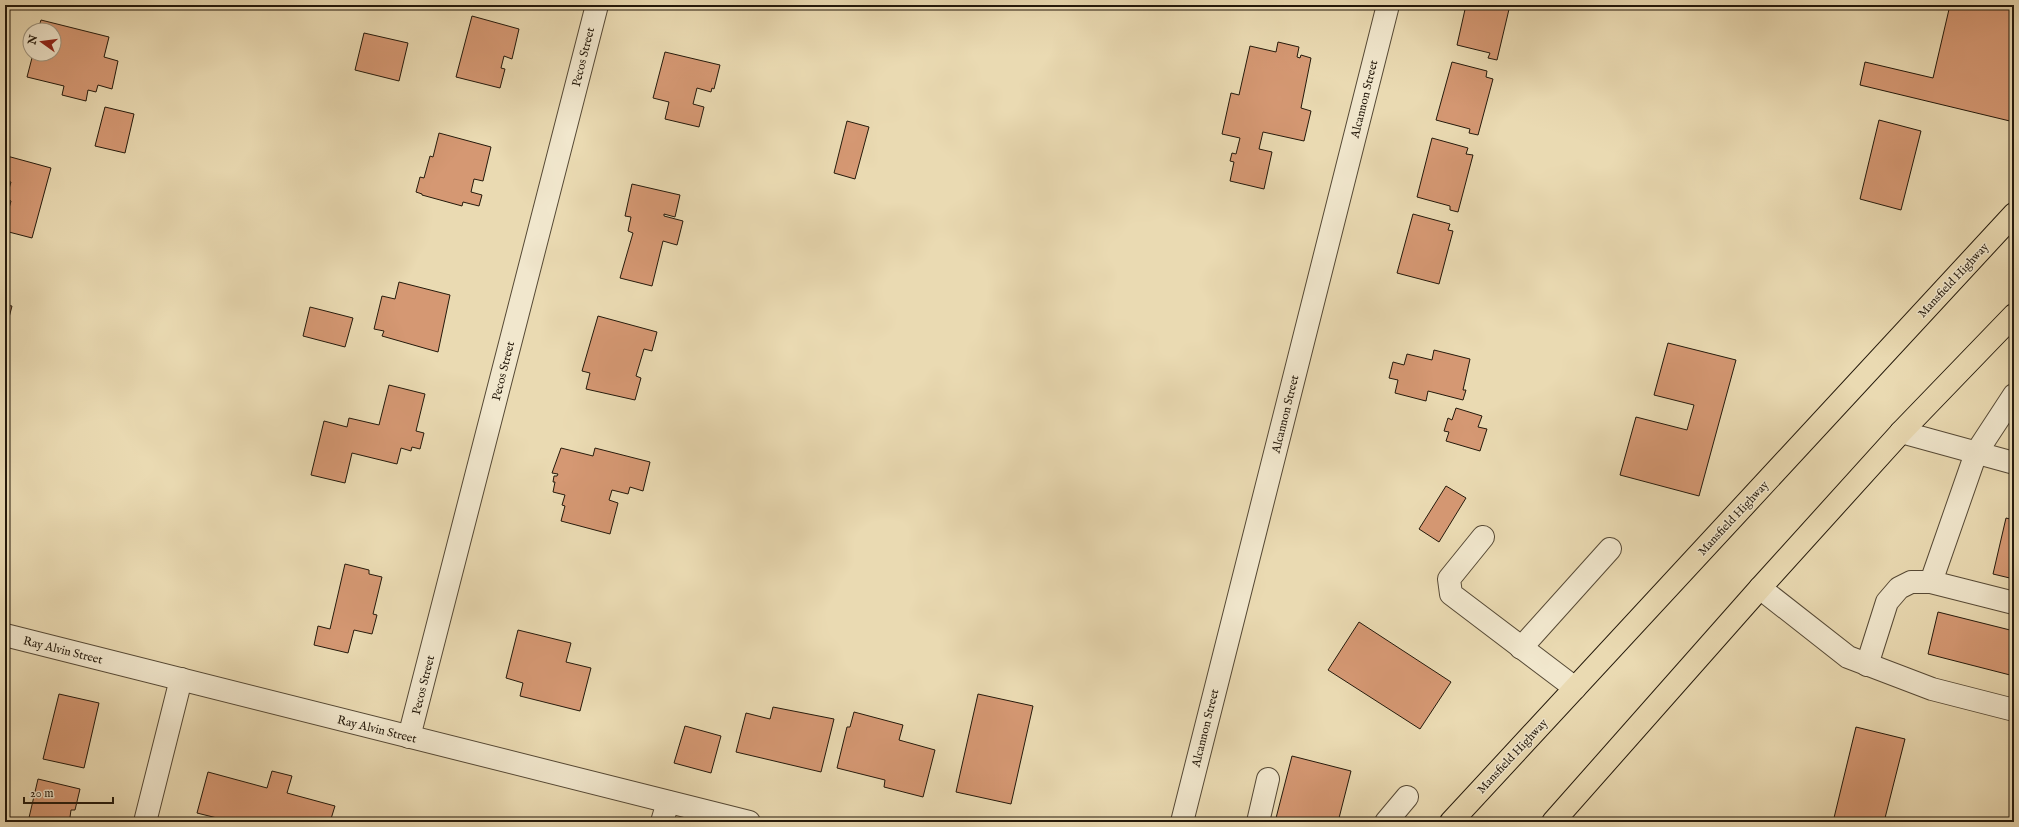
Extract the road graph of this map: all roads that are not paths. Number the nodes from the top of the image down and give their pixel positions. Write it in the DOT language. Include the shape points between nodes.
graph roads {
  1 [pos="597,5"];
  2 [pos="1388,5"];
  3 [pos="2014,214"];
  4 [pos="2012,321"];
  5 [pos="2014,395"];
  6 [pos="1902,432"];
  7 [pos="1976,453"];
  8 [pos="2014,463"];
  9 [pos="1483,537"];
  10 [pos="1610,549"];
  11 [pos="1931,582"];
  12 [pos="1760,588"];
  13 [pos="2014,603"];
  14 [pos="5,635"];
  15 [pos="1521,648"];
  16 [pos="1867,665"];
  17 [pos="181,679"];
  18 [pos="1575,688"];
  19 [pos="2014,710"];
  20 [pos="409,737"];
  21 [pos="1268,779"];
  22 [pos="1407,797"];
  23 [pos="665,812"];
  24 [pos="145,822"];
  25 [pos="749,822"];
  26 [pos="1182,822"];
  27 [pos="1258,822"];
  28 [pos="1386,822"];
  29 [pos="1451,822"];
  30 [pos="1553,822"];
  1 -- 20 [label="street, Pecos Street"];
  2 -- 26 [label="street, Alcannon Street"];
  3 -- 18 [label="main road, Mansfield Highway"];
  4 -- 6 [label="main road"];
  5 -- 7 [label="street"];
  6 -- 7 [label="street"];
  6 -- 12 [label="main road"];
  7 -- 8 [label="street"];
  7 -- 11 [label="street"];
  9 -- 15 [label="street" via="1448,579 1451,594"];
  10 -- 15 [label="street"];
  11 -- 13 [label="street"];
  11 -- 16 [label="street" via="1911,582 1899,588 1887,602"];
  12 -- 16 [label="street" via="1848,658"];
  12 -- 30 [label="main road"];
  14 -- 17 [label="street, Ray Alvin Street"];
  15 -- 18 [label="street"];
  16 -- 19 [label="street" via="1932,689"];
  17 -- 20 [label="street, Ray Alvin Street"];
  17 -- 24 [label="street"];
  18 -- 29 [label="main road, Mansfield Highway"];
  20 -- 23 [label="street, Ray Alvin Street"];
  21 -- 27 [label="street"];
  22 -- 28 [label="street"];
  23 -- 25 [label="street, Ray Alvin Street"];
}
